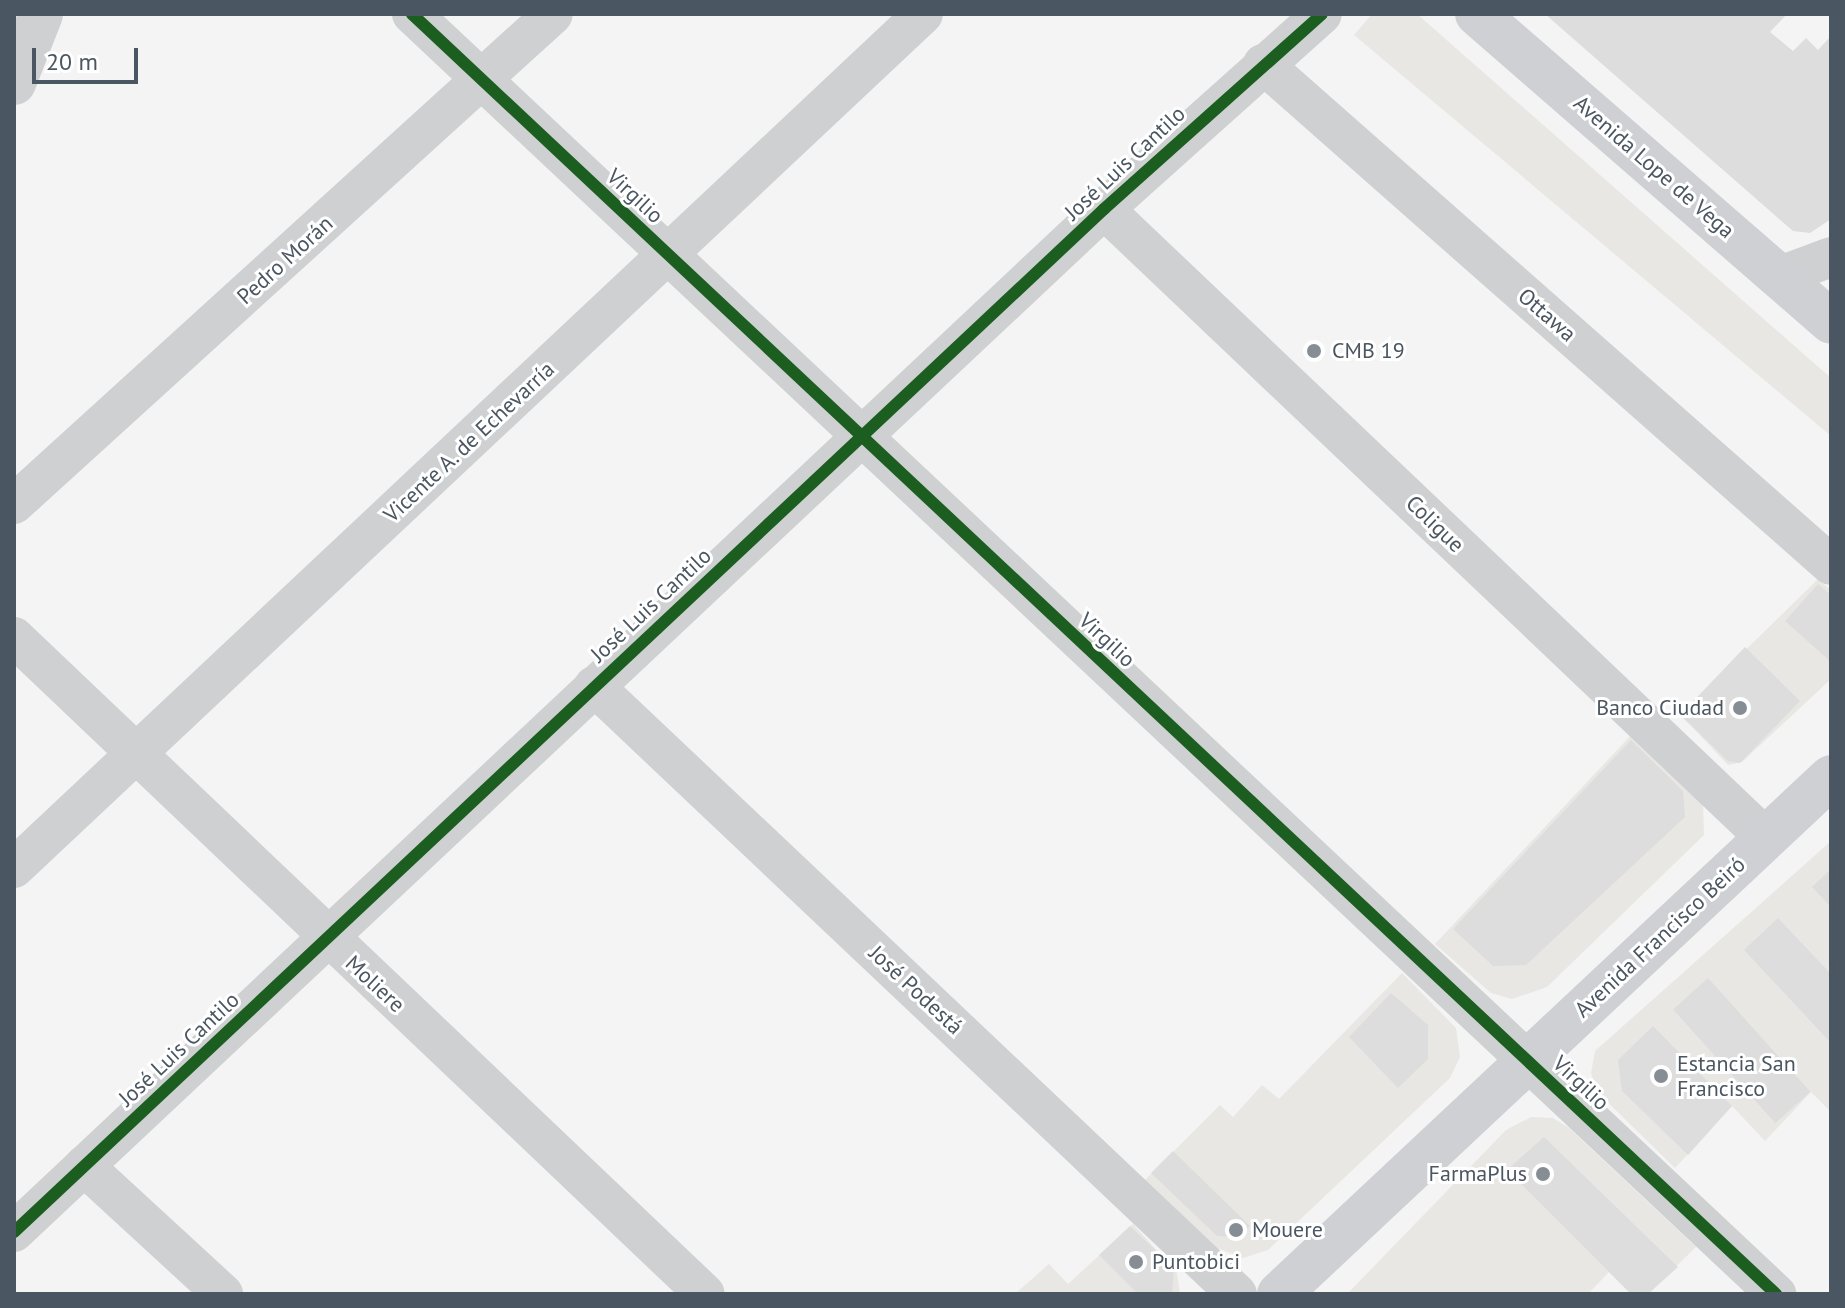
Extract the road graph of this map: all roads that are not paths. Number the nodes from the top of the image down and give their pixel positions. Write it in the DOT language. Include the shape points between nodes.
graph roads {
  1 [pos="41,14"];
  2 [pos="412,14"];
  3 [pos="553,14"];
  4 [pos="923,14"];
  5 [pos="1322,14"];
  6 [pos="1477,14"];
  7 [pos="1263,64"];
  8 [pos="482,82"];
  9 [pos="14,83"];
  10 [pos="1104,209"];
  11 [pos="669,255"];
  12 [pos="1831,257"];
  13 [pos="1780,276"];
  14 [pos="1831,322"];
  15 [pos="860,437"];
  16 [pos="14,504"];
  17 [pos="1831,565"];
  18 [pos="14,637"];
  19 [pos="594,686"];
  20 [pos="133,756"];
  21 [pos="1831,777"];
  22 [pos="1766,838"];
  23 [pos="14,868"];
  24 [pos="327,938"];
  25 [pos="1528,1061"];
  26 [pos="84,1166"];
  27 [pos="14,1232"];
  28 [pos="223,1294"];
  29 [pos="705,1294"];
  30 [pos="1237,1294"];
  31 [pos="1279,1294"];
  32 [pos="1776,1294"];
  1 -- 9 [label="street"];
  2 -- 8 [label="street, Virgilio"];
  3 -- 8 [label="street, Pedro Morán"];
  4 -- 11 [label="street, Vicente A. de Echevarría"];
  5 -- 7 [label="street, José Luis Cantilo"];
  6 -- 13 [label="main road, Avenida Lope de Vega"];
  7 -- 10 [label="street, José Luis Cantilo"];
  7 -- 17 [label="street, Ottawa"];
  8 -- 11 [label="street, Virgilio"];
  8 -- 16 [label="street, Pedro Morán"];
  10 -- 15 [label="street, José Luis Cantilo"];
  10 -- 22 [label="street, Coligue"];
  11 -- 15 [label="street, Virgilio"];
  11 -- 20 [label="street, Vicente A. de Echevarría"];
  12 -- 13 [label="street"];
  13 -- 14 [label="main road, Avenida Lope de Vega"];
  15 -- 19 [label="street, José Luis Cantilo"];
  15 -- 25 [label="street, Virgilio"];
  18 -- 20 [label="street, Moliere"];
  19 -- 24 [label="street, José Luis Cantilo"];
  19 -- 30 [label="street, José Podestá"];
  20 -- 23 [label="street, Vicente A. de Echevarría"];
  20 -- 24 [label="street, Moliere"];
  21 -- 22 [label="main road, Avenida Francisco Beiró"];
  22 -- 25 [label="main road, Avenida Francisco Beiró"];
  24 -- 26 [label="street, José Luis Cantilo"];
  24 -- 29 [label="street, Moliere"];
  25 -- 31 [label="main road, Avenida Francisco Beiró"];
  25 -- 32 [label="street, Virgilio"];
  26 -- 27 [label="street, José Luis Cantilo"];
  26 -- 28 [label="street"];
}
